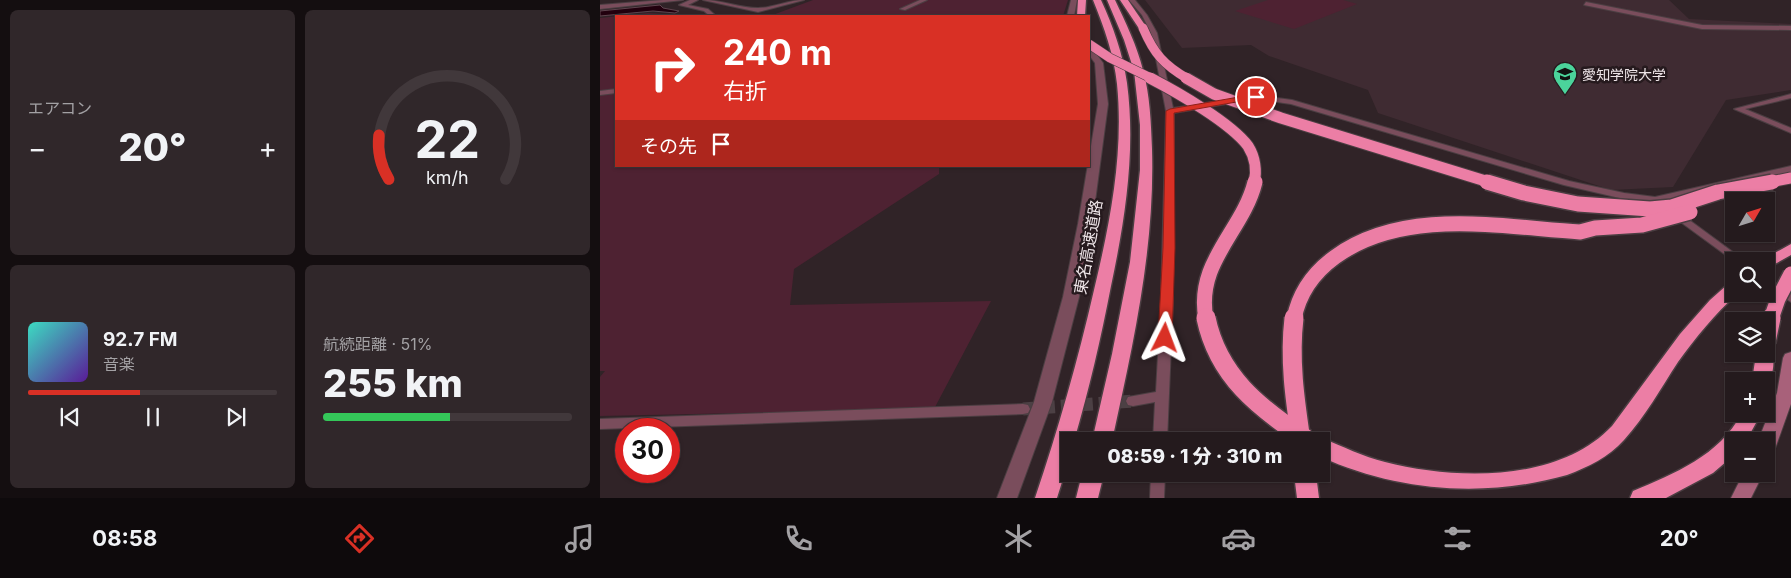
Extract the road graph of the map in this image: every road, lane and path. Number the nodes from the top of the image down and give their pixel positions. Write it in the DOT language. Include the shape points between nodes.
graph roads {
  1 [pos="600,0"];
  2 [pos="614,0"];
  3 [pos="680,0"];
  4 [pos="695,0"];
  5 [pos="706,0"];
  6 [pos="801,0"];
  7 [pos="924,0"];
  8 [pos="1074,0"];
  9 [pos="1082,0"];
  10 [pos="1096,0"];
  11 [pos="1111,0"];
  12 [pos="1124,0"];
  13 [pos="1132,0"];
  14 [pos="1586,4"];
  15 [pos="600,7"];
  16 [pos="903,10"];
  17 [pos="712,15"];
  18 [pos="1071,15"];
  19 [pos="1081,15"];
  20 [pos="1791,28"];
  21 [pos="1090,45"];
  22 [pos="1090,51"];
  23 [pos="615,91"];
  24 [pos="600,93"];
  25 [pos="1791,96"];
  26 [pos="1170,111"];
  27 [pos="1791,131"];
  28 [pos="1791,169"];
  29 [pos="1791,179"];
  30 [pos="1655,200"];
  31 [pos="1791,248"];
  32 [pos="1727,252"];
  33 [pos="1775,258"];
  34 [pos="1791,274"];
  35 [pos="1775,286"];
  36 [pos="1725,296"];
  37 [pos="1791,298"];
  38 [pos="1772,312"];
  39 [pos="1791,358"];
  40 [pos="1162,396"];
  41 [pos="1133,401"];
  42 [pos="1023,410"];
  43 [pos="1746,422"];
  44 [pos="600,424"];
  45 [pos="1104,432"];
  46 [pos="1160,432"];
  47 [pos="1294,432"];
  48 [pos="1300,432"];
  49 [pos="1771,432"];
  50 [pos="1330,452"];
  51 [pos="1091,482"];
  52 [pos="1158,482"];
  53 [pos="1306,482"];
  54 [pos="1749,482"];
  55 [pos="1007,498"];
  56 [pos="1046,498"];
  57 [pos="1087,498"];
  58 [pos="1157,498"];
  59 [pos="1308,498"];
  60 [pos="1641,498"];
  61 [pos="1741,498"];
  1 -- 2 [label="street"];
  3 -- 15 [label="street"];
  4 -- 17 [label="street" via="682,5 706,10"];
  5 -- 6 [label="street" via="758,10"];
  7 -- 16 [label="street"];
  8 -- 18 [label="street"];
  9 -- 19 [label="highway"];
  10 -- 56 [label="highway, 東名高速道路" via="1117,57 1122,84 1122,177 1112,248 1087,362"];
  11 -- 45 [label="highway" via="1141,80 1147,162 1136,274"];
  12 -- 29 [label="highway, bridge" via="1162,61 1202,88 1267,114 1524,193 1578,204 1650,209 1672,207 1718,192"];
  13 -- 26 [label="street" via="1154,33"];
  14 -- 20 [label="street" via="1702,27"];
  21 -- 47 [label="highway, bridge" via="1208,113 1234,132 1250,151 1256,170 1253,190 1211,268 1204,301 1206,321 1220,361 1234,381 1254,403"];
  22 -- 55 [label="street" via="1098,63 1103,104 1085,224 1071,297 1044,402"];
  23 -- 24 [label="street"];
  25 -- 27 [label="street" via="1738,109"];
  26 -- 30 [label="street" via="1256,97 1292,102 1567,183"];
  26 -- 40 [label="street" via="1168,299"];
  28 -- 30 [label="street"];
  29 -- 48 [label="highway, bridge" via="1642,225 1580,232 1469,226 1420,227 1379,234 1344,250 1306,286 1294,318 1292,340"];
  30 -- 32 [label="street"];
  31 -- 33 [label="highway"];
  34 -- 38 [label="highway, bridge"];
  35 -- 37 [label="street"];
  36 -- 50 [label="highway" via="1702,318 1680,346 1617,434 1594,453 1537,479 1462,485 1421,481 1382,472"];
  39 -- 49 [label="main road" via="1786,393"];
  40 -- 41 [label="street"];
  40 -- 46 [label="street"];
  42 -- 44 [label="street"];
  43 -- 60 [label="highway" via="1716,458 1694,473"];
  51 -- 57 [label="highway"];
  52 -- 58 [label="street"];
  53 -- 59 [label="highway"];
  54 -- 61 [label="main road"];
}
